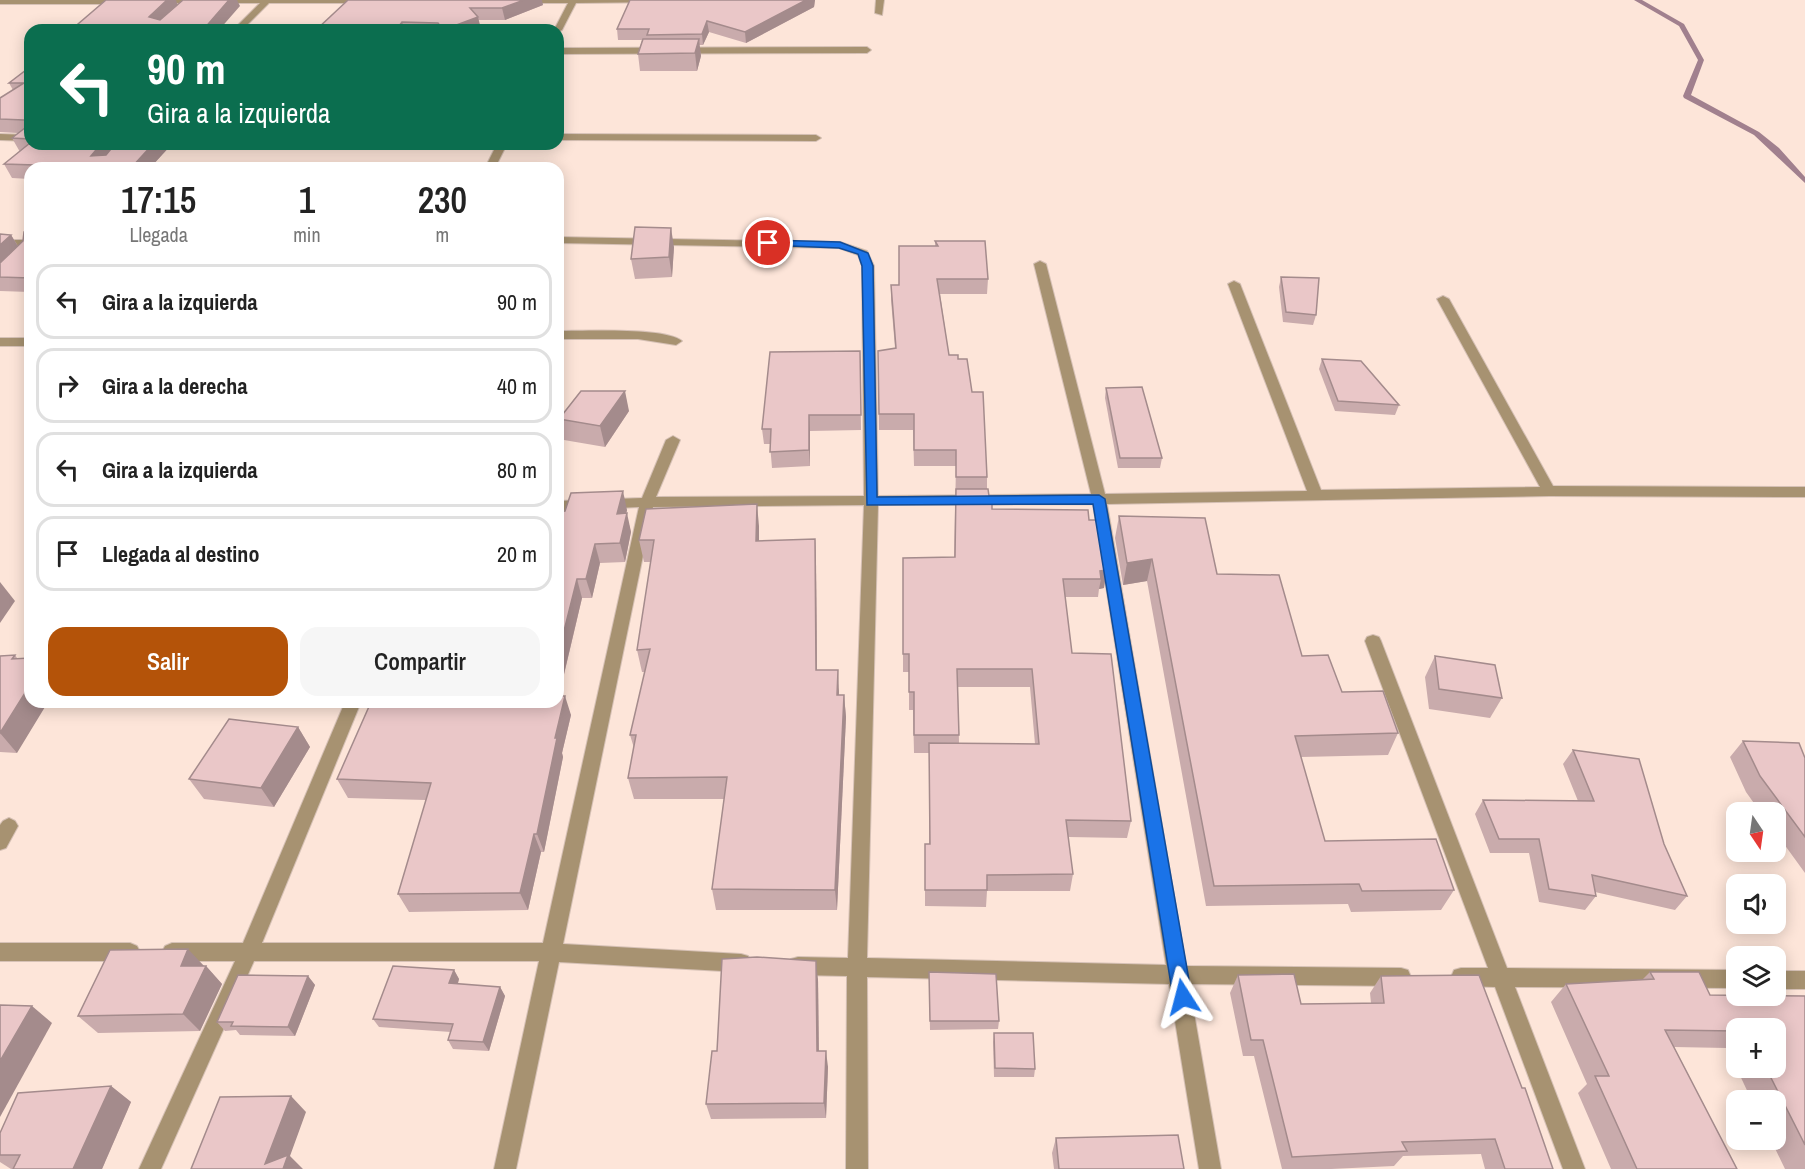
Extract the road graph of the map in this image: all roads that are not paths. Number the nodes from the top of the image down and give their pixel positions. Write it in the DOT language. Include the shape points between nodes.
graph roads {
  1 [pos="268,0"];
  2 [pos="669,0"];
  3 [pos="880,0"];
  4 [pos="193,1"];
  5 [pos="373,1"];
  6 [pos="514,1"];
  7 [pos="573,1"];
  8 [pos="0,2"];
  9 [pos="132,2"];
  10 [pos="144,2"];
  11 [pos="184,8"];
  12 [pos="879,13"];
  13 [pos="243,24"];
  14 [pos="561,24"];
  15 [pos="867,50"];
  16 [pos="564,51"];
  17 [pos="0,137"];
  18 [pos="564,137"];
  19 [pos="24,138"];
  20 [pos="816,138"];
  21 [pos="564,240"];
  22 [pos="0,243"];
  23 [pos="24,247"];
  24 [pos="1040,264"];
  25 [pos="1234,284"];
  26 [pos="1443,299"];
  27 [pos="564,335"];
  28 [pos="676,341"];
  29 [pos="0,342"];
  30 [pos="24,342"];
  31 [pos="673,441"];
  32 [pos="1549,491"];
  33 [pos="1805,492"];
  34 [pos="1316,495"];
  35 [pos="1099,499"];
  36 [pos="647,502"];
  37 [pos="871,502"];
  38 [pos="564,506"];
  39 [pos="1373,641"];
  40 [pos="350,708"];
  41 [pos="249,951"];
  42 [pos="0,952"];
  43 [pos="551,952"];
  44 [pos="857,969"];
  45 [pos="1179,975"];
  46 [pos="1419,977"];
  47 [pos="1443,977"];
  48 [pos="1503,978"];
  49 [pos="1726,979"];
  50 [pos="1786,980"];
  51 [pos="1805,980"];
  52 [pos="150,1169"];
  53 [pos="505,1169"];
  54 [pos="857,1169"];
  55 [pos="1210,1169"];
  56 [pos="1574,1169"];
  1 -- 4 [label="street"];
  1 -- 5 [label="street"];
  1 -- 13 [label="street"];
  2 -- 7 [label="street"];
  3 -- 12 [label="street"];
  4 -- 10 [label="street"];
  4 -- 11 [label="street"];
  6 -- 7 [label="street"];
  7 -- 14 [label="street"];
  8 -- 9 [label="street"];
  15 -- 16 [label="street"];
  17 -- 19 [label="street"];
  18 -- 20 [label="street"];
  21 -- 37 [label="street" via="840,245 863,253 867,266"];
  22 -- 23 [label="street"];
  24 -- 35 [label="street"];
  25 -- 34 [label="street"];
  26 -- 32 [label="street"];
  27 -- 28 [label="street" via="638,335"];
  29 -- 30 [label="street"];
  31 -- 36 [label="street"];
  32 -- 33 [label="street"];
  32 -- 34 [label="street"];
  34 -- 35 [label="street"];
  35 -- 37 [label="street"];
  35 -- 45 [label="street"];
  36 -- 37 [label="street"];
  36 -- 38 [label="street"];
  36 -- 43 [label="street"];
  37 -- 44 [label="street"];
  39 -- 48 [label="street"];
  40 -- 41 [label="street"];
  41 -- 42 [label="street"];
  41 -- 43 [label="street"];
  41 -- 52 [label="street"];
  43 -- 44 [label="street"];
  43 -- 53 [label="street"];
  44 -- 45 [label="street"];
  44 -- 54 [label="street"];
  45 -- 46 [label="street"];
  45 -- 55 [label="street"];
  47 -- 48 [label="street"];
  48 -- 49 [label="street"];
  48 -- 56 [label="street"];
  50 -- 51 [label="street"];
}
